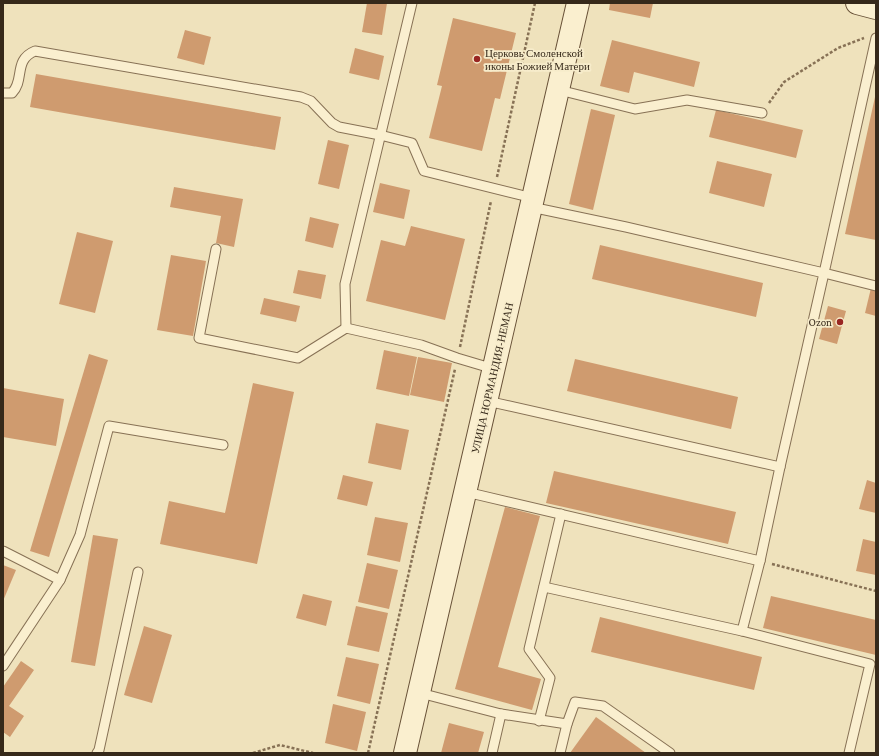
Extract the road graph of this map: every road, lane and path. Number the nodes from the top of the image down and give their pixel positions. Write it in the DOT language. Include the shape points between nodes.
graph roads {
  1 [pos="412,3"];
  2 [pos="536,3"];
  3 [pos="578,3"];
  4 [pos="857,3"];
  5 [pos="876,8"];
  6 [pos="873,37"];
  7 [pos="559,90"];
  8 [pos="3,93"];
  9 [pos="762,113"];
  10 [pos="380,135"];
  11 [pos="494,188"];
  12 [pos="532,202"];
  13 [pos="216,249"];
  14 [pos="824,273"];
  15 [pos="876,286"];
  16 [pos="346,328"];
  17 [pos="457,358"];
  18 [pos="494,369"];
  19 [pos="486,401"];
  20 [pos="223,444"];
  21 [pos="780,467"];
  22 [pos="466,492"];
  23 [pos="561,514"];
  24 [pos="3,551"];
  25 [pos="760,562"];
  26 [pos="138,572"];
  27 [pos="60,580"];
  28 [pos="544,587"];
  29 [pos="876,591"];
  30 [pos="742,632"];
  31 [pos="3,666"];
  32 [pos="420,693"];
  33 [pos="502,714"];
  34 [pos="538,720"];
  35 [pos="567,724"];
  36 [pos="98,751"];
  37 [pos="109,753"];
  38 [pos="253,753"];
  39 [pos="313,753"];
  40 [pos="368,753"];
  41 [pos="405,753"];
  42 [pos="492,753"];
  43 [pos="560,753"];
  44 [pos="670,753"];
  45 [pos="849,753"];
  1 -- 10 [label="lane"];
  2 -- 11 [label="path"];
  3 -- 7 [label="street, УЛИЦА НОРМАНДИЯ-НЕМАН"];
  4 -- 5 [label="street"];
  6 -- 9 [label="path" via="838,48 784,82"];
  6 -- 14 [label="lane"];
  7 -- 9 [label="lane" via="635,109 687,100"];
  7 -- 12 [label="street, УЛИЦА НОРМАНДИЯ-НЕМАН"];
  8 -- 10 [label="lane" via="12,93 16,89 22,61 27,54 35,51 302,97 312,101 339,127"];
  10 -- 11 [label="lane" via="412,143 424,171"];
  10 -- 16 [label="lane" via="345,284"];
  11 -- 12 [label="lane"];
  11 -- 17 [label="path"];
  12 -- 14 [label="lane" via="626,227"];
  12 -- 18 [label="street, УЛИЦА НОРМАНДИЯ-НЕМАН"];
  13 -- 16 [label="lane" via="199,338 298,358"];
  14 -- 15 [label="lane"];
  14 -- 21 [label="lane"];
  16 -- 17 [label="lane" via="421,345"];
  17 -- 18 [label="lane"];
  17 -- 40 [label="path"];
  18 -- 19 [label="street, УЛИЦА НОРМАНДИЯ-НЕМАН"];
  19 -- 21 [label="lane"];
  19 -- 22 [label="street, УЛИЦА НОРМАНДИЯ-НЕМАН"];
  20 -- 27 [label="lane" via="109,426 80,535"];
  21 -- 25 [label="lane"];
  22 -- 23 [label="lane"];
  22 -- 32 [label="street, УЛИЦА НОРМАНДИЯ-НЕМАН"];
  23 -- 25 [label="lane"];
  23 -- 28 [label="lane"];
  24 -- 27 [label="lane"];
  25 -- 29 [label="path"];
  25 -- 30 [label="lane"];
  26 -- 36 [label="lane"];
  27 -- 31 [label="lane"];
  28 -- 30 [label="lane"];
  28 -- 34 [label="lane" via="529,649 550,678"];
  30 -- 45 [label="lane" via="870,664"];
  32 -- 33 [label="lane"];
  32 -- 41 [label="street, УЛИЦА НОРМАНДИЯ-НЕМАН"];
  33 -- 34 [label="lane"];
  33 -- 42 [label="lane"];
  34 -- 35 [label="lane"];
  35 -- 43 [label="lane"];
  35 -- 44 [label="lane" via="575,702 603,706"];
  36 -- 37 [label="lane"];
  38 -- 39 [label="path" via="280,745"];
}
